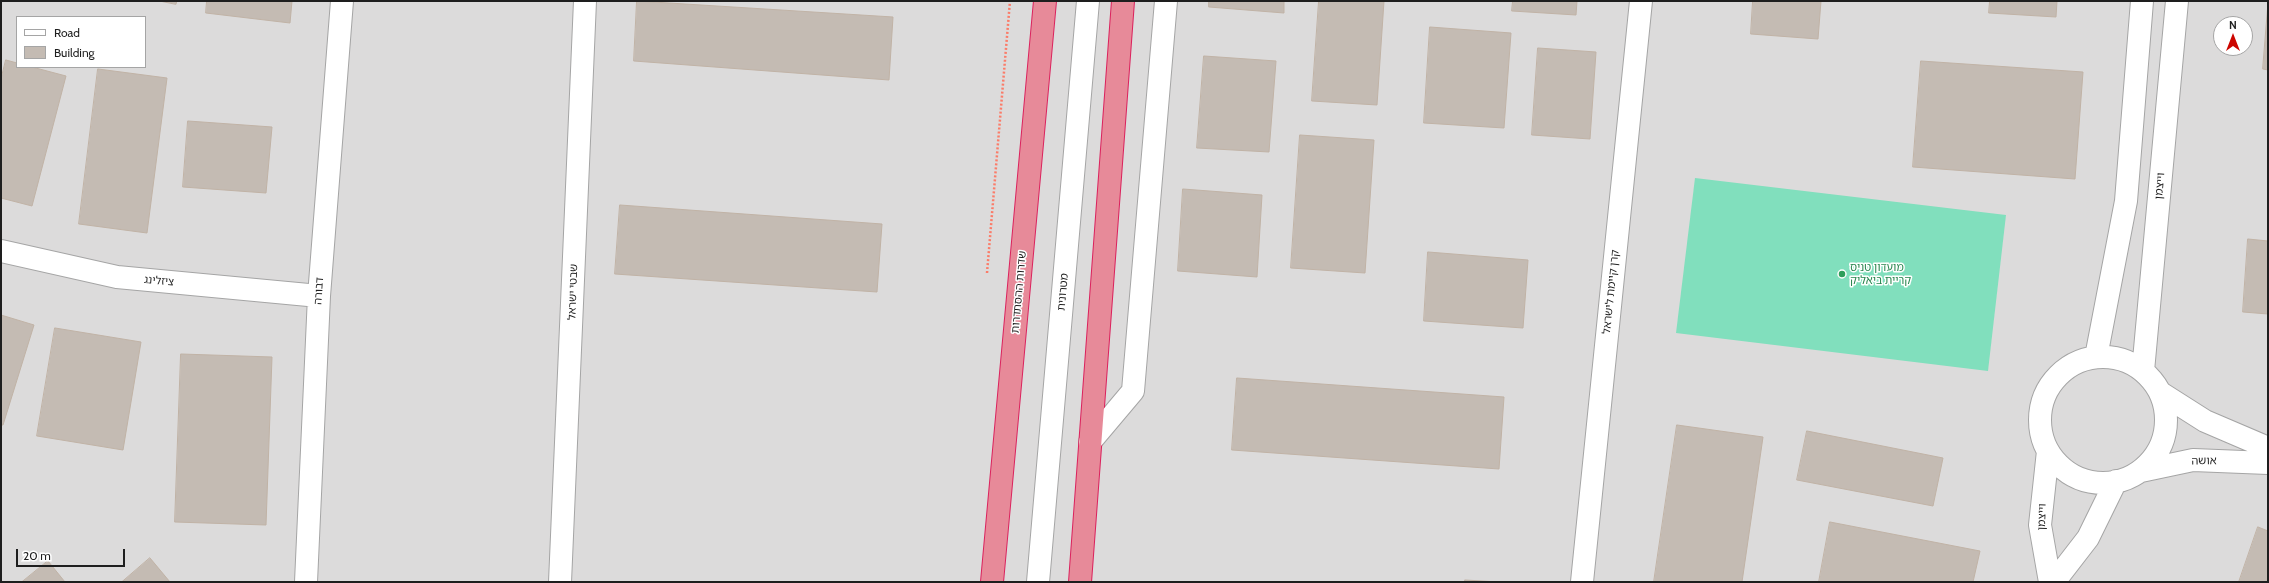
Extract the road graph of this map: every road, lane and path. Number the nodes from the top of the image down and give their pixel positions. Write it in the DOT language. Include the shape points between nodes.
graph roads {
  1 [pos="342,1"];
  2 [pos="585,1"];
  3 [pos="1045,1"];
  4 [pos="1088,1"];
  5 [pos="1123,1"];
  6 [pos="1166,1"];
  7 [pos="1641,1"];
  8 [pos="2142,1"];
  9 [pos="2176,1"];
  10 [pos="1,251"];
  11 [pos="319,296"];
  12 [pos="2096,357"];
  13 [pos="2143,371"];
  14 [pos="2161,393"];
  15 [pos="1090,442"];
  16 [pos="2268,448"];
  17 [pos="2048,451"];
  18 [pos="2268,463"];
  19 [pos="2141,471"];
  20 [pos="2116,481"];
  21 [pos="306,582"];
  22 [pos="560,582"];
  23 [pos="992,582"];
  24 [pos="1038,582"];
  25 [pos="1080,582"];
  26 [pos="1582,582"];
  27 [pos="2050,582"];
  28 [pos="2054,582"];
  1 -- 11 [label="street, דבורה"];
  2 -- 22 [label="street, שבטי ישראל"];
  3 -- 23 [label="highway, שדרות ההסתדרות"];
  4 -- 24 [label="street, מטרונית"];
  5 -- 15 [label="highway"];
  6 -- 15 [label="street" via="1133,391"];
  7 -- 26 [label="street, קרן קיימת לישראל"];
  8 -- 12 [label="street" via="2126,201"];
  9 -- 13 [label="street, וייצמן"];
  10 -- 11 [label="street, ציזלינג" via="117,276"];
  11 -- 21 [label="street, דבורה"];
  12 -- 13 [label="street" via="2129,362"];
  12 -- 17 [label="street" via="2078,362 2061,373 2049,387 2042,404 2040,424"];
  13 -- 14 [label="street"];
  14 -- 16 [label="street" via="2205,421"];
  14 -- 19 [label="street" via="2167,421 2164,439 2155,457"];
  15 -- 25 [label="highway"];
  17 -- 20 [label="street" via="2066,472 2084,480 2104,483"];
  17 -- 27 [label="street, וייצמן" via="2040,525"];
  18 -- 19 [label="street, אושה" via="2193,460"];
  19 -- 20 [label="street"];
  20 -- 28 [label="street" via="2088,538"];
}
